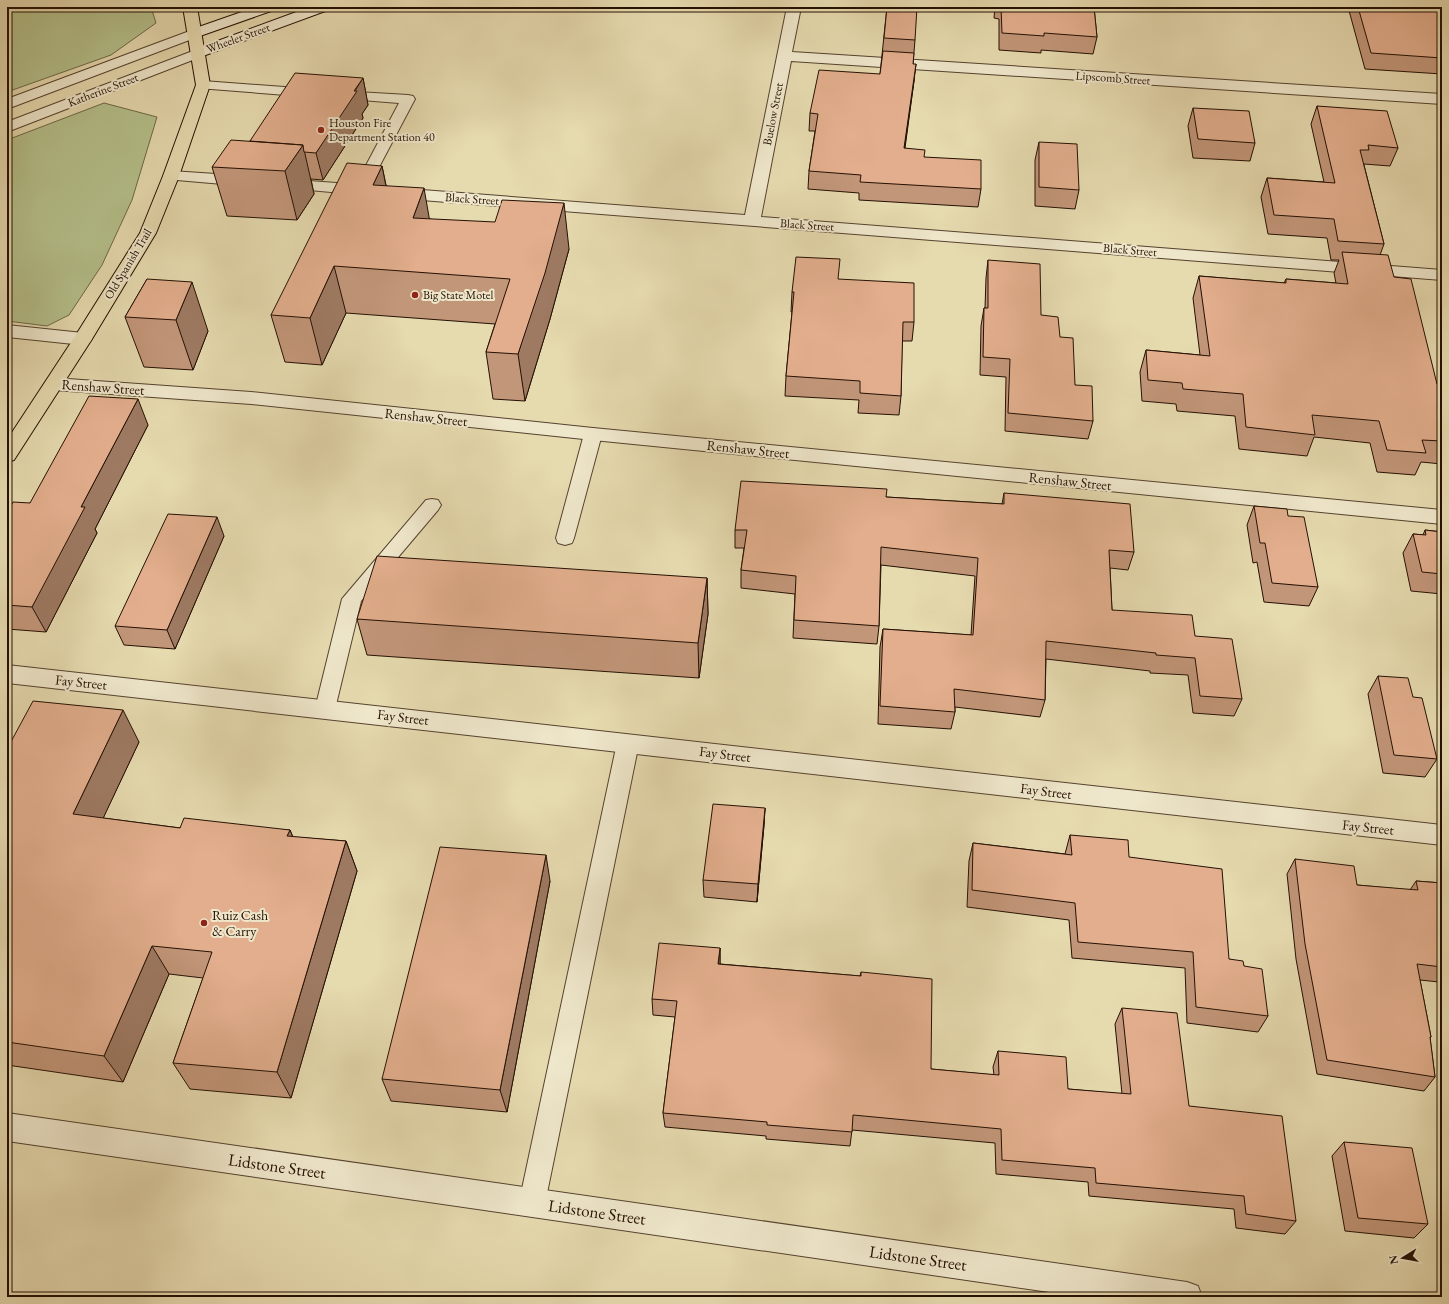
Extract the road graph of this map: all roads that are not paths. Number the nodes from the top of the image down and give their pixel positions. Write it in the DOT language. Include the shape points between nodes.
graph roads {
  1 [pos="190,7"];
  2 [pos="269,7"];
  3 [pos="324,7"];
  4 [pos="794,7"];
  5 [pos="195,33"];
  6 [pos="198,53"];
  7 [pos="784,56"];
  8 [pos="203,85"];
  9 [pos="1442,99"];
  10 [pos="7,104"];
  11 [pos="7,127"];
  12 [pos="171,176"];
  13 [pos="373,191"];
  14 [pos="752,220"];
  15 [pos="1442,275"];
  16 [pos="7,331"];
  17 [pos="83,339"];
  18 [pos="54,384"];
  19 [pos="592,434"];
  20 [pos="7,455"];
  21 [pos="432,505"];
  22 [pos="1442,517"];
  23 [pos="565,538"];
  24 [pos="7,674"];
  25 [pos="325,709"];
  26 [pos="628,743"];
  27 [pos="1442,835"];
  28 [pos="7,1127"];
  29 [pos="532,1203"];
  30 [pos="1188,1297"];
  1 -- 5 [label="main road, Old Spanish Trail"];
  2 -- 5 [label="street, Wheeler Street"];
  3 -- 6 [label="street, Wheeler Street"];
  4 -- 7 [label="street, Buelow Street"];
  5 -- 6 [label="main road, Old Spanish Trail"];
  5 -- 10 [label="street, Katherine Street"];
  6 -- 8 [label="main road, Old Spanish Trail"];
  6 -- 11 [label="street, Katherine Street"];
  7 -- 9 [label="street, Lipscomb Street"];
  7 -- 14 [label="street, Buelow Street"];
  8 -- 12 [label="main road, Old Spanish Trail"];
  8 -- 13 [label="lane" via="408,99"];
  12 -- 13 [label="street, Black Street"];
  12 -- 17 [label="main road, Old Spanish Trail" via="148,233"];
  13 -- 14 [label="street, Black Street"];
  14 -- 15 [label="street, Black Street"];
  16 -- 17 [label="street"];
  17 -- 18 [label="main road, Old Spanish Trail"];
  18 -- 19 [label="street, Renshaw Street" via="251,398"];
  18 -- 20 [label="main road, Old Spanish Trail"];
  19 -- 22 [label="street, Renshaw Street"];
  19 -- 23 [label="lane"];
  21 -- 25 [label="lane" via="352,599"];
  24 -- 25 [label="street, Fay Street"];
  25 -- 26 [label="street, Fay Street"];
  26 -- 27 [label="street, Fay Street"];
  26 -- 29 [label="lane"];
  28 -- 29 [label="street, Lidstone Street"];
  29 -- 30 [label="street, Lidstone Street"];
}
